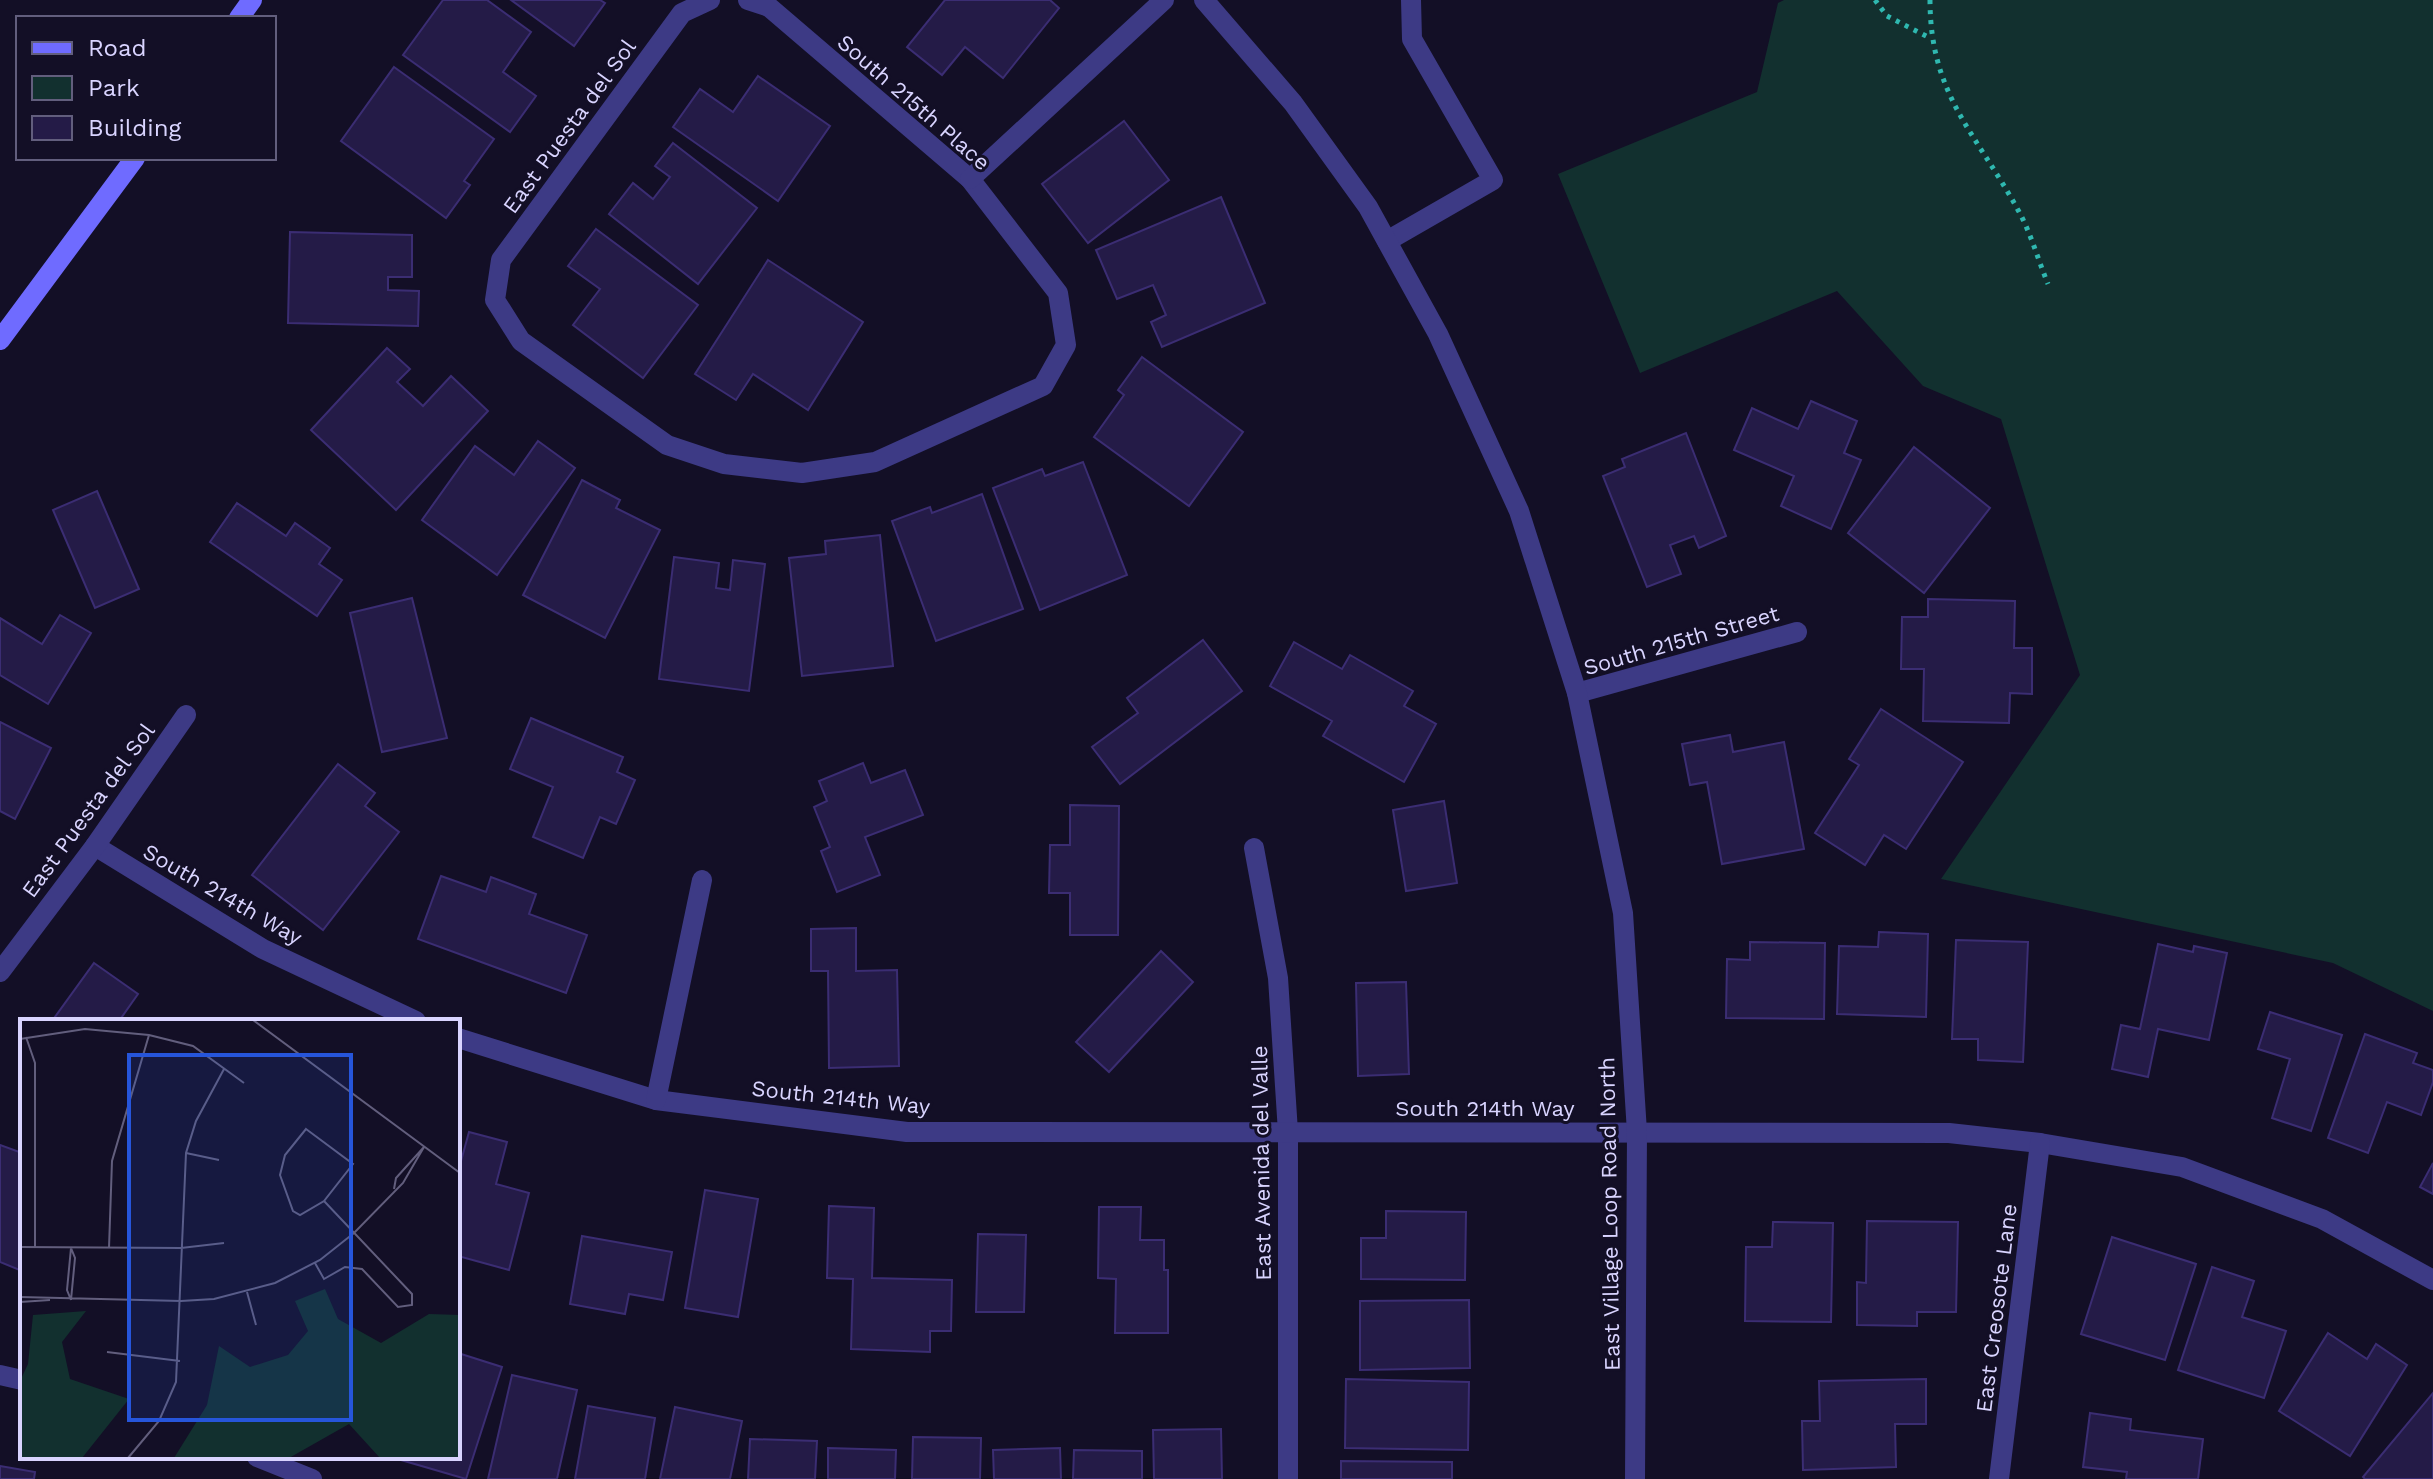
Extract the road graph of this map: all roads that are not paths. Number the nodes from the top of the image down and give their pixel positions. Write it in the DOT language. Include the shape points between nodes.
graph roads {
  1 [pos="710,0"];
  2 [pos="748,0"];
  3 [pos="1164,0"];
  4 [pos="1204,0"];
  5 [pos="1411,0"];
  6 [pos="134,160"];
  7 [pos="970,179"];
  8 [pos="1387,241"];
  9 [pos="0,340"];
  10 [pos="1066,345"];
  11 [pos="1797,632"];
  12 [pos="1577,693"];
  13 [pos="186,715"];
  14 [pos="95,846"];
  15 [pos="1254,848"];
  16 [pos="702,880"];
  17 [pos="0,972"];
  18 [pos="412,1019"];
  19 [pos="460,1039"];
  20 [pos="656,1100"];
  21 [pos="1288,1132"];
  22 [pos="1637,1132"];
  23 [pos="2040,1143"];
  24 [pos="2433,1280"];
  25 [pos="0,1375"];
  26 [pos="20,1380"];
  27 [pos="262,1459"];
  28 [pos="312,1479"];
  29 [pos="1288,1479"];
  30 [pos="1635,1479"];
  31 [pos="1999,1479"];
  1 -- 10 [label="street, East Puesta del Sol" via="682,13 501,260 495,300 521,341 667,445 724,464 802,473 875,462 1043,386"];
  2 -- 7 [label="street, South 215th Place" via="769,7"];
  3 -- 7 [label="street"];
  4 -- 8 [label="street, East Village Loop Road North" via="1293,103"];
  5 -- 8 [label="street" via="1412,39 1493,180"];
  6 -- 9 [label="main road"];
  7 -- 10 [label="street, South 215th Place" via="1058,293"];
  8 -- 12 [label="street, East Village Loop Road North" via="1438,334 1519,511"];
  11 -- 12 [label="street, South 215th Street"];
  12 -- 22 [label="street, East Village Loop Road North" via="1623,913"];
  13 -- 14 [label="street, East Puesta del Sol"];
  14 -- 17 [label="street, East Puesta del Sol"];
  14 -- 18 [label="street, South 214th Way" via="263,949"];
  15 -- 21 [label="street, East Avenida del Valle" via="1278,978"];
  16 -- 20 [label="street"];
  19 -- 20 [label="street, South 214th Way"];
  20 -- 21 [label="street, South 214th Way" via="907,1132"];
  21 -- 22 [label="street, South 214th Way"];
  21 -- 29 [label="street, East Avenida del Valle"];
  22 -- 23 [label="street, South 214th Way" via="1949,1133"];
  22 -- 30 [label="street, East Village Loop Road North"];
  23 -- 24 [label="street, South 214th Way" via="2182,1167 2322,1219"];
  23 -- 31 [label="street, East Creosote Lane"];
  25 -- 26 [label="street"];
  27 -- 28 [label="street"];
}
